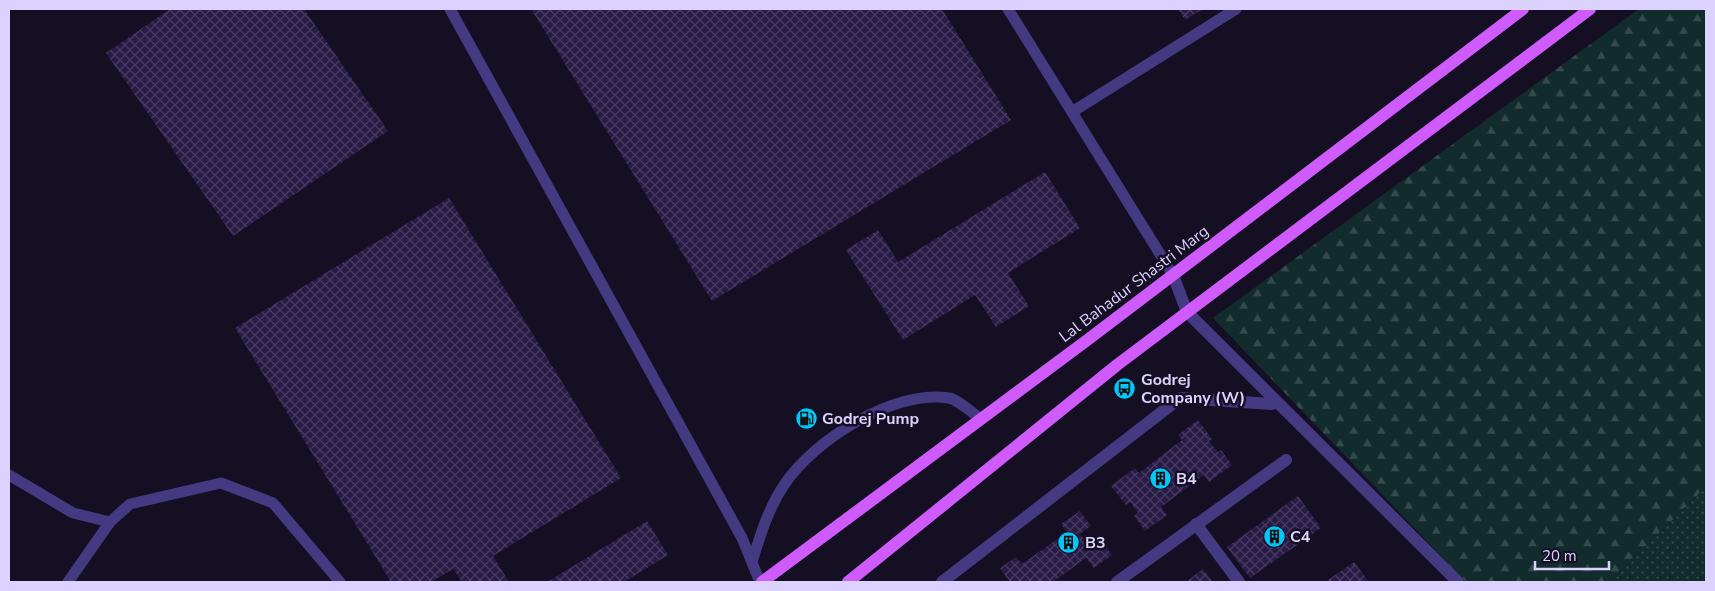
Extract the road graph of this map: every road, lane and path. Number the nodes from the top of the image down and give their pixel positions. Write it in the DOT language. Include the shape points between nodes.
graph roads {
  1 [pos="450,9"];
  2 [pos="1008,9"];
  3 [pos="1236,9"];
  4 [pos="1523,9"];
  5 [pos="1590,9"];
  6 [pos="1072,112"];
  7 [pos="1173,275"];
  8 [pos="1187,312"];
  9 [pos="1272,404"];
  10 [pos="981,419"];
  11 [pos="1286,460"];
  12 [pos="9,475"];
  13 [pos="110,522"];
  14 [pos="1196,524"];
  15 [pos="752,562"];
  16 [pos="1452,580"];
  17 [pos="68,582"];
  18 [pos="340,582"];
  19 [pos="761,582"];
  20 [pos="848,582"];
  21 [pos="942,582"];
  22 [pos="1117,582"];
  23 [pos="1239,582"];
  1 -- 15 [label="lane" via="742,538"];
  2 -- 6 [label="lane"];
  3 -- 6 [label="lane"];
  4 -- 7 [label="main road, Lal Bahadur Shastri Marg"];
  5 -- 8 [label="main road"];
  6 -- 7 [label="lane"];
  7 -- 8 [label="street"];
  7 -- 10 [label="main road, Lal Bahadur Shastri Marg"];
  8 -- 16 [label="street"];
  8 -- 20 [label="main road"];
  9 -- 21 [label="street" via="1180,398"];
  10 -- 15 [label="lane" via="951,398 916,398 871,413 829,440 805,460 784,485 764,524"];
  10 -- 19 [label="main road, Lal Bahadur Shastri Marg"];
  11 -- 14 [label="street"];
  12 -- 13 [label="lane" via="72,513"];
  13 -- 17 [label="lane"];
  13 -- 18 [label="lane" via="130,504 221,483 272,503"];
  14 -- 22 [label="street"];
  14 -- 23 [label="street"];
  15 -- 19 [label="lane"];
}
